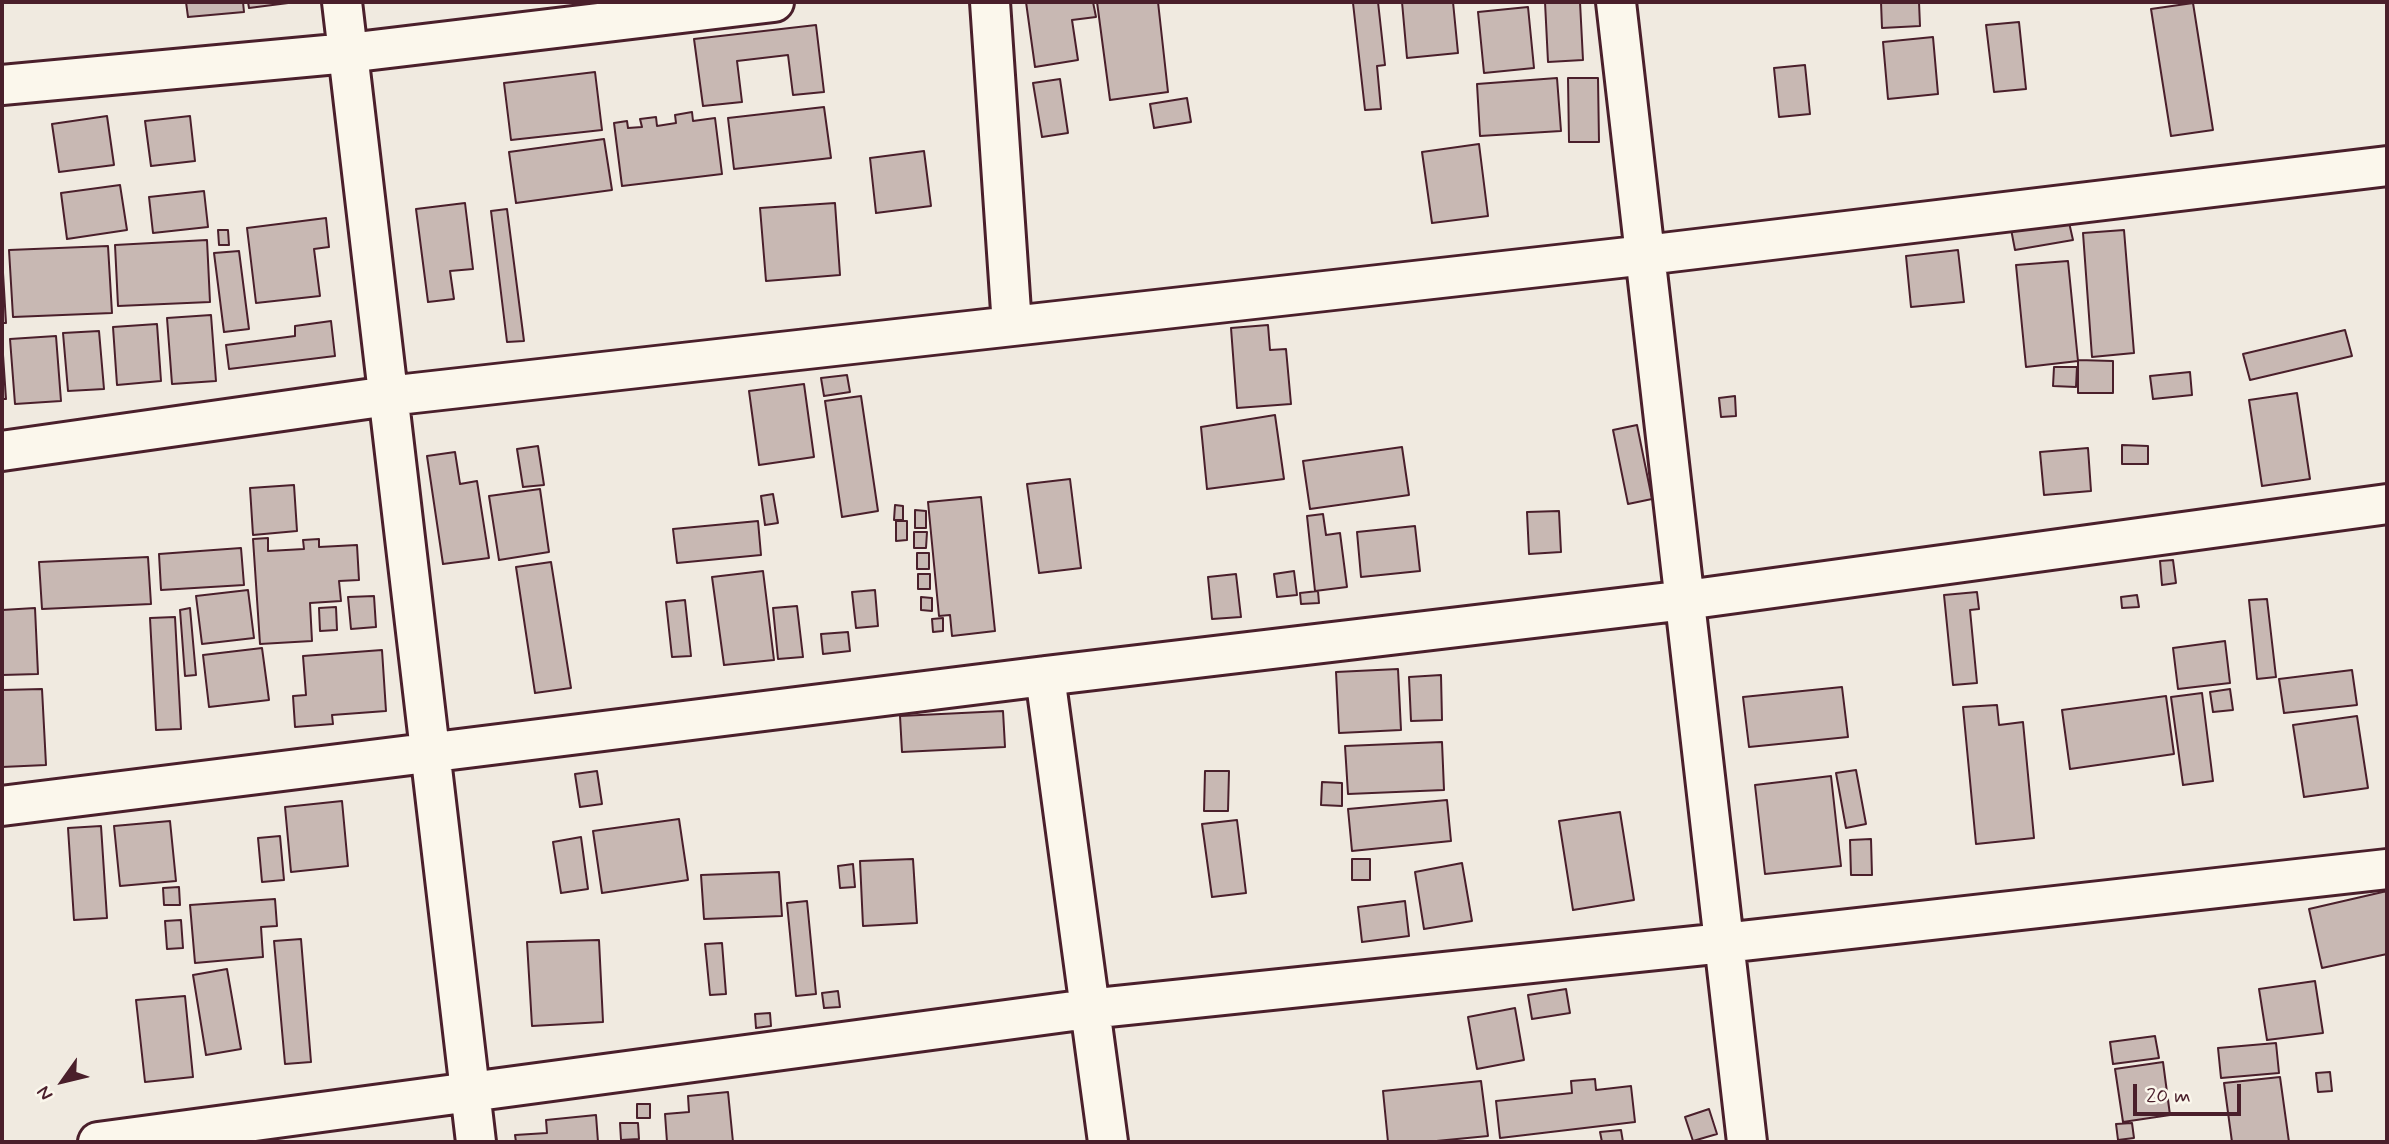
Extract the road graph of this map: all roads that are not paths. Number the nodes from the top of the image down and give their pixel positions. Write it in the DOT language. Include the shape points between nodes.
graph roads {
  1 [pos="342,2"];
  2 [pos="774,2"];
  3 [pos="990,2"];
  4 [pos="1616,2"];
  5 [pos="348,53"];
  6 [pos="2,85"];
  7 [pos="2387,166"];
  8 [pos="1646,255"];
  9 [pos="1012,326"];
  10 [pos="388,397"];
  11 [pos="2,451"];
  12 [pos="2387,504"];
  13 [pos="1686,600"];
  14 [pos="1045,676"];
  15 [pos="430,754"];
  16 [pos="2,806"];
  17 [pos="2387,869"];
  18 [pos="1724,943"];
  19 [pos="1088,1009"];
  20 [pos="470,1092"];
  21 [pos="98,1142"];
  22 [pos="476,1142"];
  23 [pos="1108,1142"];
  24 [pos="1747,1142"];
  1 -- 5 [label="street"];
  2 -- 5 [label="street"];
  3 -- 9 [label="street"];
  4 -- 8 [label="street"];
  5 -- 6 [label="street"];
  5 -- 10 [label="street"];
  7 -- 8 [label="street"];
  8 -- 9 [label="street"];
  8 -- 13 [label="street"];
  9 -- 10 [label="street"];
  10 -- 11 [label="street"];
  10 -- 15 [label="street"];
  12 -- 13 [label="street"];
  13 -- 14 [label="street"];
  13 -- 18 [label="street"];
  14 -- 15 [label="street"];
  14 -- 19 [label="street"];
  15 -- 16 [label="street"];
  15 -- 20 [label="street"];
  17 -- 18 [label="street"];
  18 -- 19 [label="street"];
  18 -- 24 [label="street"];
  19 -- 20 [label="street"];
  19 -- 23 [label="street"];
  20 -- 21 [label="street"];
  20 -- 22 [label="street"];
}
